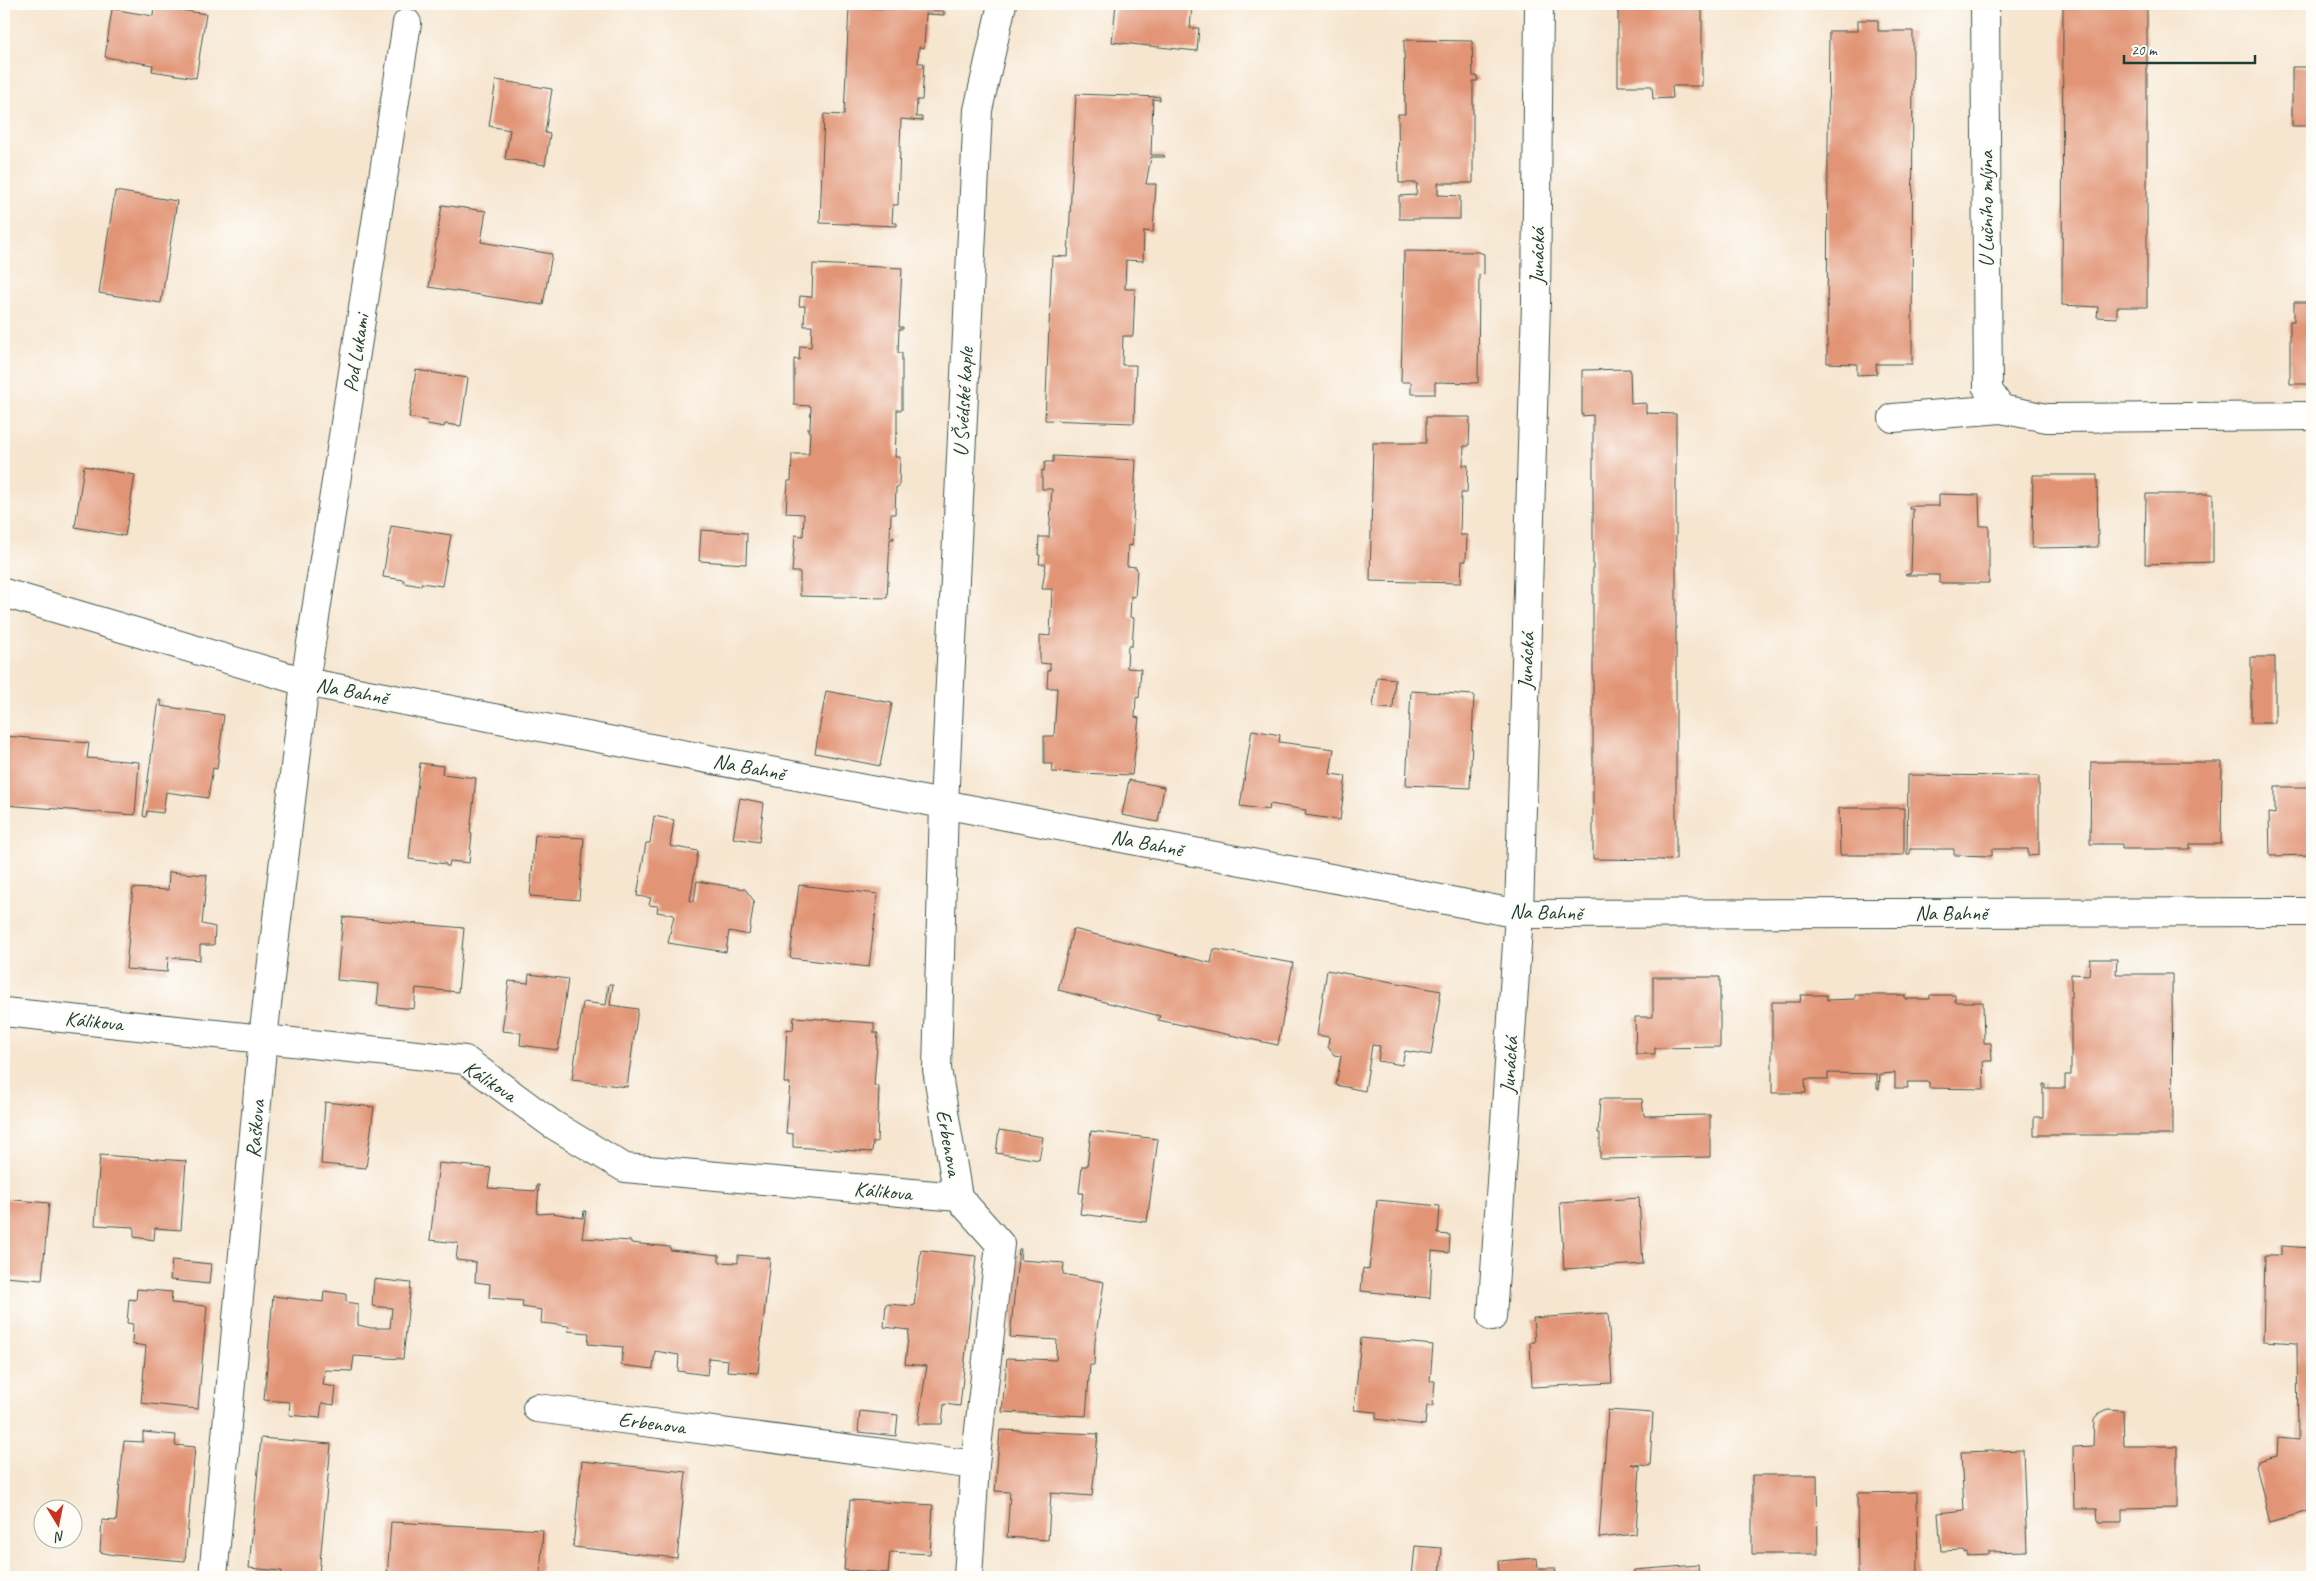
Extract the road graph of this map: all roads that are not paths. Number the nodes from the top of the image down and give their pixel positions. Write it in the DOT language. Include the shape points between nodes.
graph roads {
  1 [pos="1002,4"];
  2 [pos="1539,4"];
  3 [pos="1985,4"];
  4 [pos="408,23"];
  5 [pos="2001,409"];
  6 [pos="2312,416"];
  7 [pos="1893,418"];
  8 [pos="4,593"];
  9 [pos="305,682"];
  10 [pos="944,804"];
  11 [pos="2312,912"];
  12 [pos="1520,914"];
  13 [pos="4,1012"];
  14 [pos="263,1038"];
  15 [pos="958,1197"];
  16 [pos="1492,1317"];
  17 [pos="537,1408"];
  18 [pos="975,1465"];
  19 [pos="213,1577"];
  20 [pos="968,1577"];
  1 -- 10 [label="street, U Švédské kaple" via="978,110"];
  2 -- 12 [label="street, Junácká" via="1536,302"];
  3 -- 5 [label="street, U Lučního mlýna" via="1988,390"];
  4 -- 9 [label="street, Pod Lukami"];
  5 -- 6 [label="street" via="2047,418"];
  5 -- 7 [label="street"];
  8 -- 9 [label="street, Na Bahně"];
  9 -- 10 [label="street, Na Bahně"];
  9 -- 14 [label="street, Raškova"];
  10 -- 12 [label="street, Na Bahně"];
  10 -- 15 [label="street, Erbenova" via="937,1069"];
  11 -- 12 [label="street, Na Bahně"];
  12 -- 16 [label="street, Junácká"];
  13 -- 14 [label="street, Kálikova"];
  14 -- 15 [label="street, Kálikova" via="465,1060 552,1124 624,1168"];
  14 -- 19 [label="street, Raškova"];
  15 -- 18 [label="street, Erbenova" via="1000,1244"];
  17 -- 18 [label="street, Erbenova"];
  18 -- 20 [label="street, Erbenova"];
}
